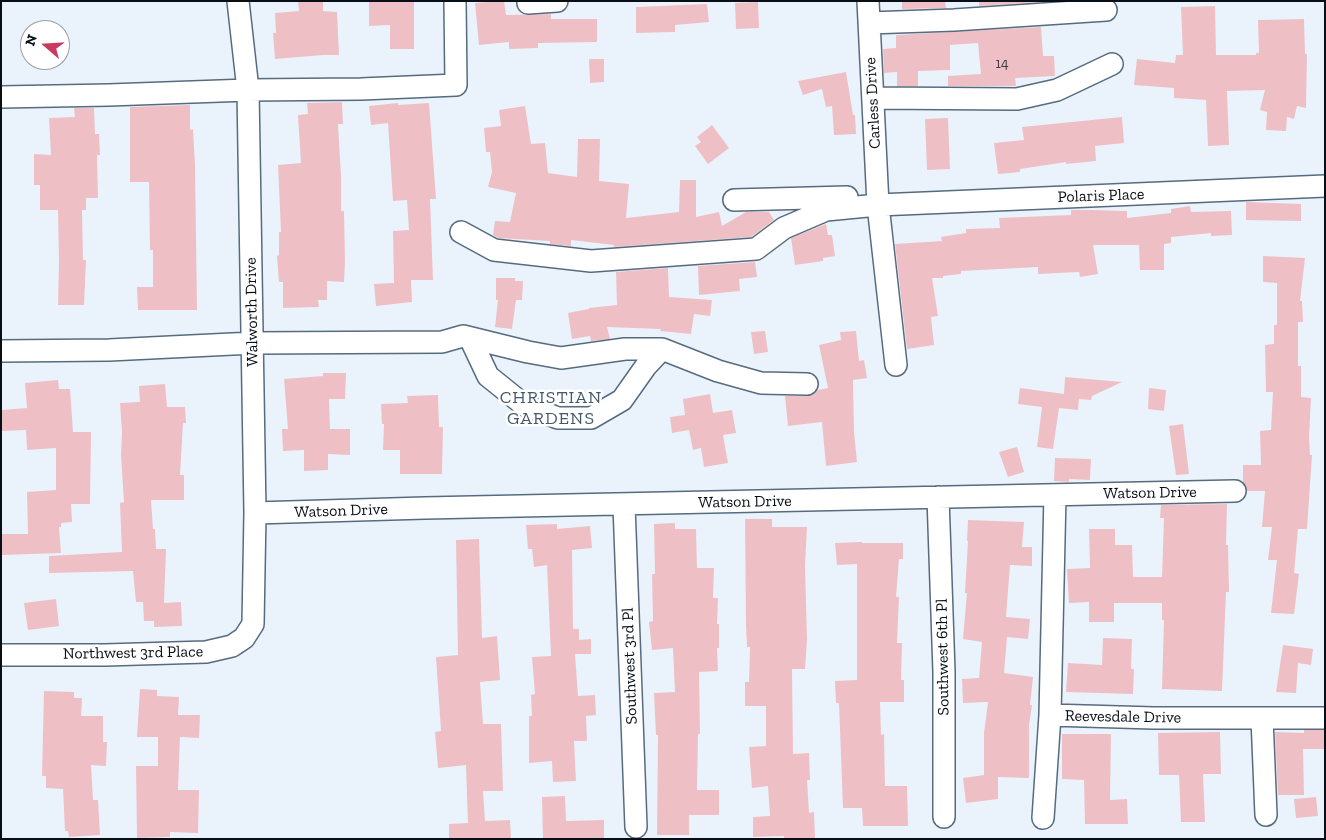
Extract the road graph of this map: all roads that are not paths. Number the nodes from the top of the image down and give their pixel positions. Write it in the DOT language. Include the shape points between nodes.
graph roads {
  1 [pos="238,1"];
  2 [pos="455,1"];
  3 [pos="557,1"];
  4 [pos="868,1"];
  5 [pos="528,3"];
  6 [pos="1106,10"];
  7 [pos="869,23"];
  8 [pos="1112,64"];
  9 [pos="248,90"];
  10 [pos="1,96"];
  11 [pos="873,98"];
  12 [pos="1325,186"];
  13 [pos="734,200"];
  14 [pos="878,200"];
  15 [pos="461,232"];
  16 [pos="470,338"];
  17 [pos="253,343"];
  18 [pos="662,349"];
  19 [pos="1,351"];
  20 [pos="896,365"];
  21 [pos="807,384"];
  22 [pos="1235,491"];
  23 [pos="1055,495"];
  24 [pos="938,497"];
  25 [pos="624,505"];
  26 [pos="256,513"];
  27 [pos="253,624"];
  28 [pos="1,655"];
  29 [pos="1050,715"];
  30 [pos="1262,718"];
  31 [pos="1325,718"];
  32 [pos="1266,815"];
  33 [pos="944,817"];
  34 [pos="1043,818"];
  35 [pos="636,827"];
  1 -- 9 [label="street, Walworth Drive"];
  2 -- 9 [label="street" via="456,85"];
  3 -- 5 [label="street"];
  4 -- 7 [label="street, Carless Drive"];
  6 -- 7 [label="street"];
  7 -- 11 [label="street, Carless Drive"];
  8 -- 11 [label="street" via="1057,90 1017,99"];
  9 -- 10 [label="street"];
  9 -- 17 [label="street, Walworth Drive"];
  11 -- 14 [label="street, Carless Drive"];
  12 -- 14 [label="street, Polaris Place"];
  13 -- 14 [label="street"];
  14 -- 15 [label="street" via="826,210 784,228 756,249 591,262 494,250"];
  14 -- 20 [label="street, Carless Drive"];
  16 -- 17 [label="street" via="463,336 442,342"];
  16 -- 18 [label="street" via="561,358"];
  16 -- 18 [label="street" via="488,376 524,406 558,418 591,418 622,400"];
  17 -- 19 [label="street"];
  17 -- 26 [label="street, Walworth Drive"];
  18 -- 21 [label="street" via="718,371 761,383"];
  22 -- 23 [label="street, Watson Drive"];
  23 -- 24 [label="street, Watson Drive"];
  23 -- 29 [label="street, Reevesdale Drive"];
  24 -- 25 [label="street, Watson Drive"];
  24 -- 33 [label="street, Southwest 6th Pl" via="944,672"];
  25 -- 26 [label="street, Watson Drive"];
  25 -- 35 [label="street, Southwest 3rd Pl"];
  26 -- 27 [label="street, Walworth Drive"];
  27 -- 28 [label="street, Northwest 3rd Place" via="244,638 232,646 206,652"];
  29 -- 30 [label="street, Reevesdale Drive"];
  29 -- 34 [label="street"];
  30 -- 31 [label="street, Reevesdale Drive"];
  30 -- 32 [label="street"];
}
